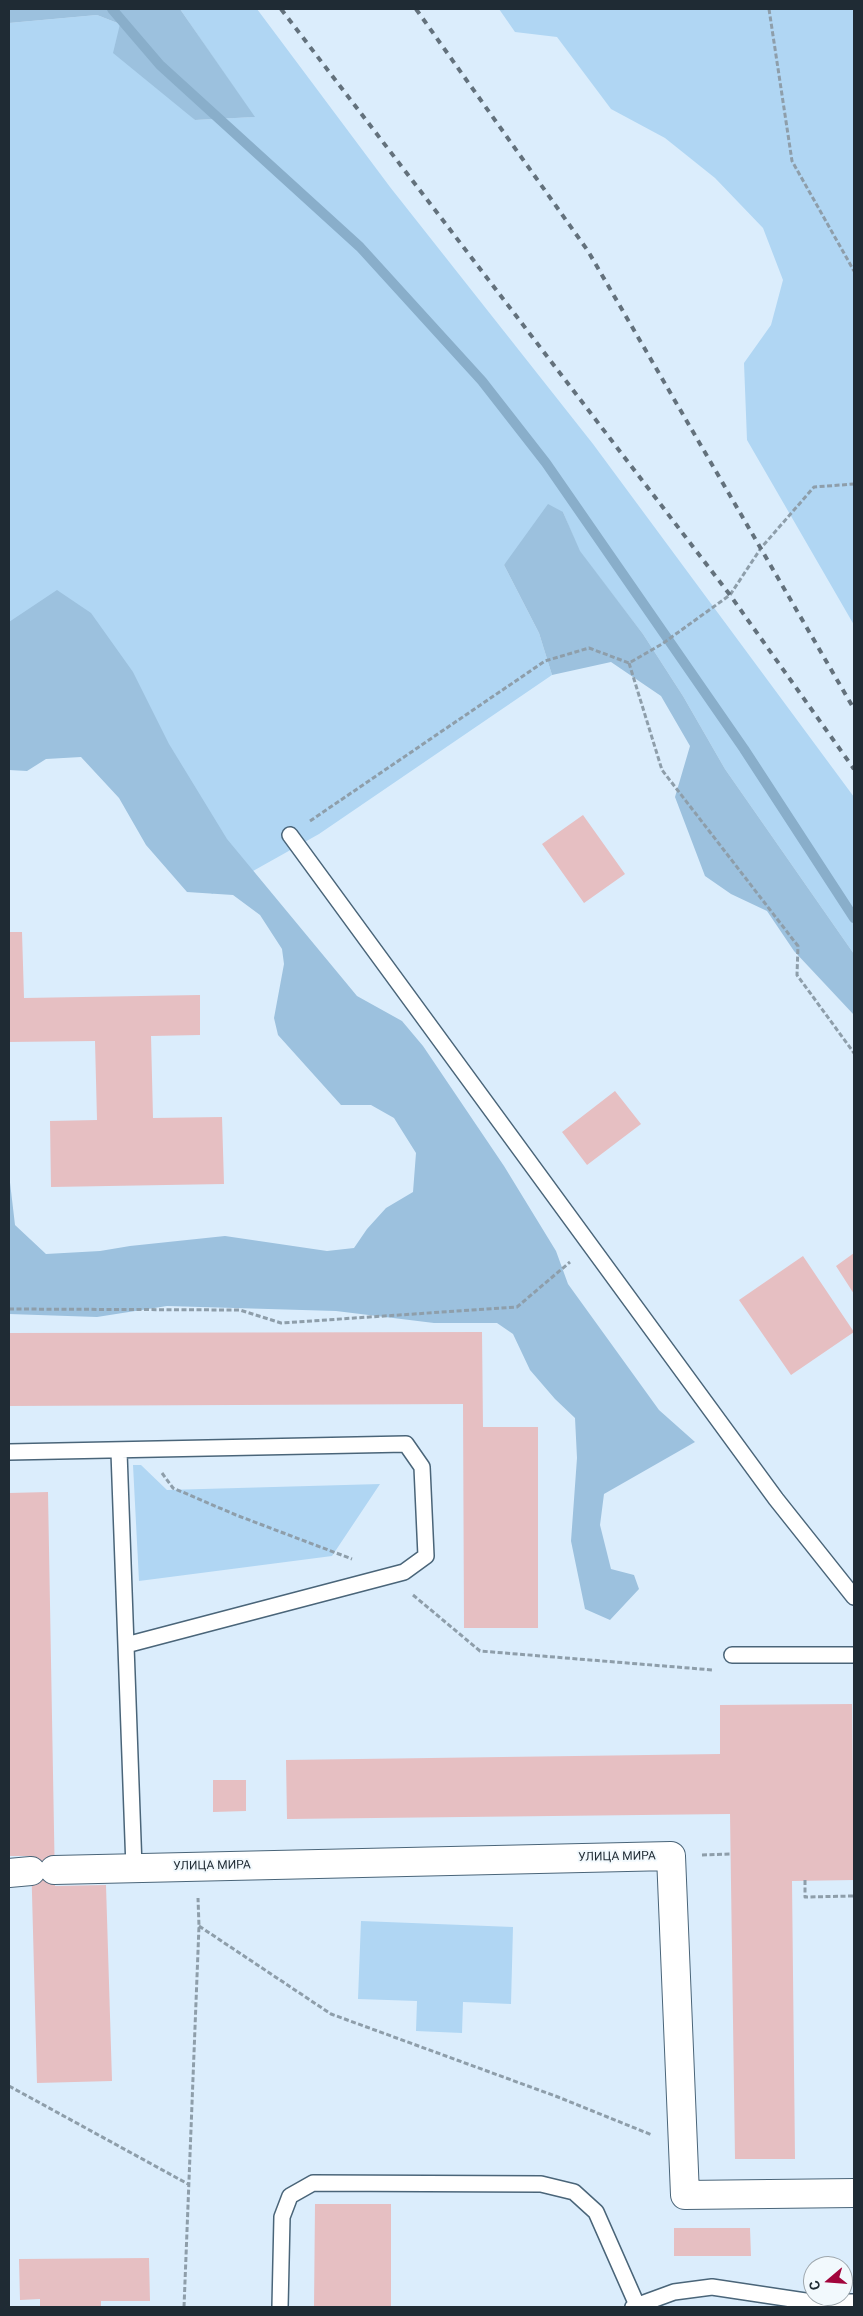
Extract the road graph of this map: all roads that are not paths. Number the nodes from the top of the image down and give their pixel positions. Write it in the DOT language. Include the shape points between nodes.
graph roads {
  1 [pos="290,835"];
  2 [pos="9,1452"];
  3 [pos="119,1452"];
  4 [pos="854,1597"];
  5 [pos="126,1645"];
  6 [pos="732,1655"];
  7 [pos="854,1655"];
  8 [pos="134,1868"];
  9 [pos="31,1871"];
  10 [pos="854,2193"];
  11 [pos="854,2302"];
  12 [pos="635,2306"];
  13 [pos="280,2307"];
  1 -- 4 [label="lane" via="776,1499"];
  2 -- 3 [label="lane"];
  3 -- 5 [label="lane"];
  3 -- 5 [label="lane" via="406,1444 422,1467 426,1556 404,1572"];
  5 -- 8 [label="lane"];
  6 -- 7 [label="lane"];
  8 -- 9 [label="street, УЛИЦА МИРА"];
  8 -- 10 [label="street, УЛИЦА МИРА" via="671,1856 685,2195"];
  11 -- 12 [label="lane" via="812,2302 712,2287 674,2292"];
  12 -- 13 [label="lane" via="596,2212 574,2192 541,2184 313,2184 290,2196 282,2217"];
}
